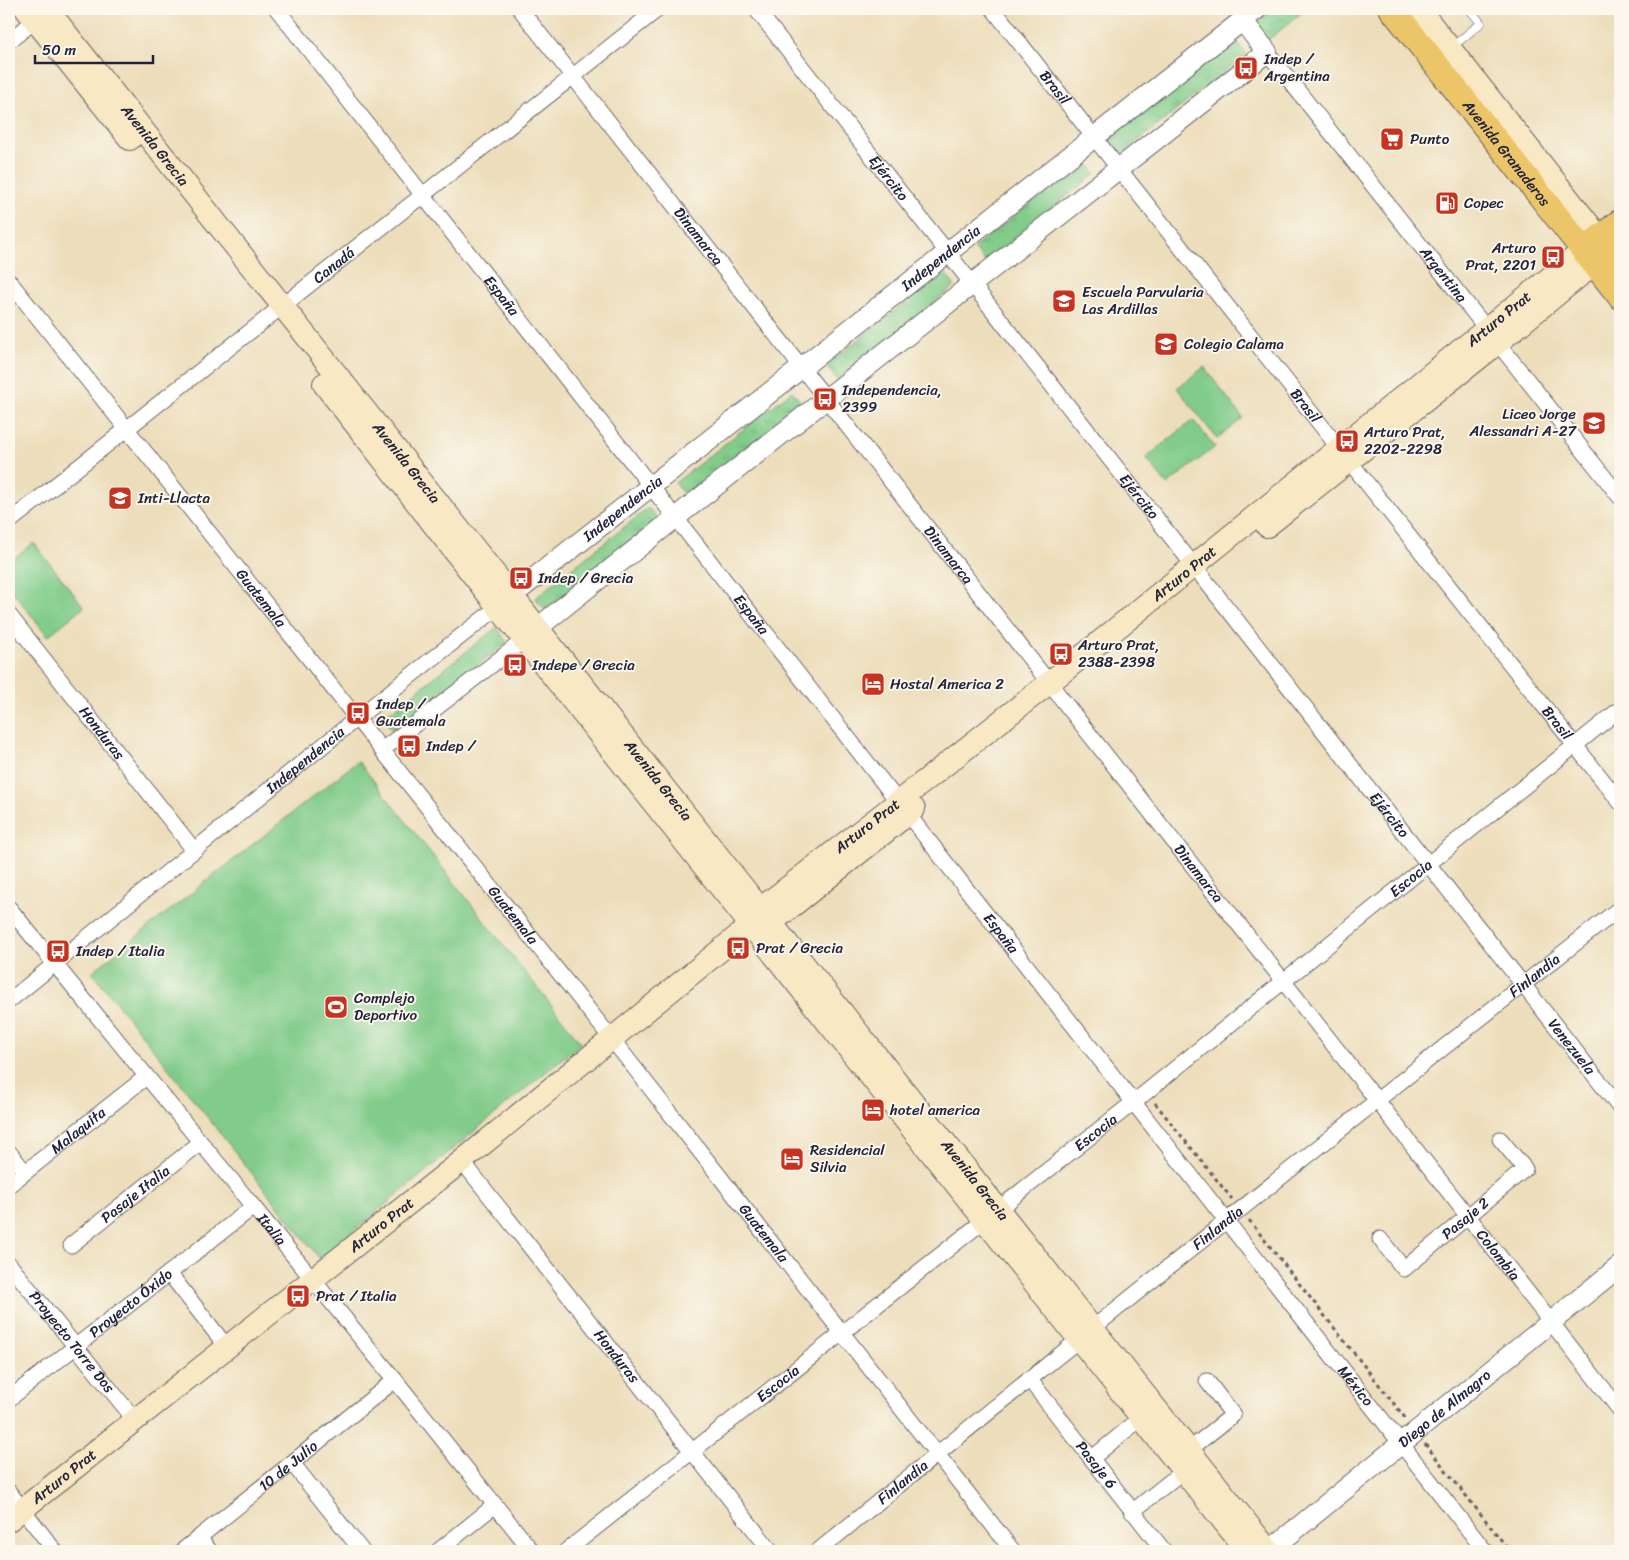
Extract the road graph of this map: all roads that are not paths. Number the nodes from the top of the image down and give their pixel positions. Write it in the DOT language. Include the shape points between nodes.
graph roads {
  1 [pos="277,9"];
  2 [pos="520,9"];
  3 [pos="658,9"];
  4 [pos="756,9"];
  5 [pos="993,9"];
  6 [pos="1392,9"];
  7 [pos="1418,9"];
  8 [pos="1469,9"];
  9 [pos="41,11"];
  10 [pos="1244,13"];
  11 [pos="9,41"];
  12 [pos="1450,49"];
  13 [pos="1267,52"];
  14 [pos="573,76"];
  15 [pos="1094,137"];
  16 [pos="1119,169"];
  17 [pos="422,195"];
  18 [pos="1620,222"];
  19 [pos="1605,251"];
  20 [pos="947,252"];
  21 [pos="9,280"];
  22 [pos="972,284"];
  23 [pos="1620,296"];
  24 [pos="276,310"];
  25 [pos="1492,336"];
  26 [pos="801,367"];
  27 [pos="826,399"];
  28 [pos="127,429"];
  29 [pos="1344,455"];
  30 [pos="650,486"];
  31 [pos="1620,497"];
  32 [pos="676,518"];
  33 [pos="9,522"];
  34 [pos="1198,572"];
  35 [pos="505,601"];
  36 [pos="9,615"];
  37 [pos="531,634"];
  38 [pos="1053,688"];
  39 [pos="1620,710"];
  40 [pos="357,718"];
  41 [pos="1576,746"];
  42 [pos="382,750"];
  43 [pos="1620,802"];
  44 [pos="903,808"];
  45 [pos="194,850"];
  46 [pos="1428,865"];
  47 [pos="9,908"];
  48 [pos="1620,908"];
  49 [pos="760,919"];
  50 [pos="55,964"];
  51 [pos="1284,981"];
  52 [pos="1522,985"];
  53 [pos="9,1001"];
  54 [pos="612,1038"];
  55 [pos="146,1077"];
  56 [pos="1377,1100"];
  57 [pos="1134,1102"];
  58 [pos="1620,1108"];
  59 [pos="1500,1139"];
  60 [pos="200,1143"];
  61 [pos="9,1152"];
  62 [pos="462,1161"];
  63 [pos="25,1172"];
  64 [pos="9,1185"];
  65 [pos="253,1207"];
  66 [pos="991,1215"];
  67 [pos="1468,1216"];
  68 [pos="1226,1220"];
  69 [pos="1380,1239"];
  70 [pos="71,1246"];
  71 [pos="9,1264"];
  72 [pos="1620,1266"];
  73 [pos="169,1273"];
  74 [pos="312,1278"];
  75 [pos="1552,1322"];
  76 [pos="842,1333"];
  77 [pos="1085,1333"];
  78 [pos="76,1346"];
  79 [pos="226,1346"];
  80 [pos="1029,1379"];
  81 [pos="395,1380"];
  82 [pos="1207,1381"];
  83 [pos="9,1399"];
  84 [pos="1620,1410"];
  85 [pos="1141,1418"];
  86 [pos="135,1420"];
  87 [pos="1401,1445"];
  88 [pos="692,1451"];
  89 [pos="937,1454"];
  90 [pos="1091,1459"];
  91 [pos="1186,1460"];
  92 [pos="292,1463"];
  93 [pos="495,1505"];
  94 [pos="13,1507"];
  95 [pos="1132,1512"];
  96 [pos="199,1538"];
  97 [pos="55,1551"];
  98 [pos="182,1551"];
  99 [pos="210,1551"];
  100 [pos="362,1551"];
  101 [pos="438,1551"];
  102 [pos="532,1551"];
  103 [pos="566,1551"];
  104 [pos="771,1551"];
  105 [pos="818,1551"];
  106 [pos="1013,1551"];
  107 [pos="1164,1551"];
  108 [pos="1247,1551"];
  109 [pos="1269,1551"];
  110 [pos="1485,1551"];
  1 -- 17 [label="street, España"];
  2 -- 14 [label="street, Dinamarca"];
  3 -- 14 [label="street, Canadá"];
  4 -- 20 [label="street, Ejército"];
  5 -- 15 [label="street, Brasil"];
  6 -- 19 [label="main road, Avenida Granaderos"];
  7 -- 12 [label="main road, Avenida Granaderos"];
  8 -- 12 [label="lane" via="1481,23"];
  9 -- 11 [label="street"];
  9 -- 24 [label="main road, Avenida Grecia"];
  10 -- 13 [label="street, Independencia"];
  10 -- 15 [label="street, Independencia"];
  12 -- 19 [label="main road, Avenida Granaderos"];
  13 -- 16 [label="street"];
  13 -- 25 [label="street, Argentina"];
  14 -- 17 [label="street, Canadá"];
  14 -- 26 [label="street, Dinamarca"];
  15 -- 16 [label="street, Brasil"];
  15 -- 20 [label="street, Independencia"];
  16 -- 22 [label="street"];
  16 -- 29 [label="street, Brasil"];
  17 -- 24 [label="street, Canadá"];
  17 -- 30 [label="street, España"];
  18 -- 19 [label="main road, Arturo Prat"];
  19 -- 23 [label="main road, Avenida Granaderos"];
  19 -- 25 [label="main road, Arturo Prat"];
  20 -- 22 [label="street, Ejército"];
  20 -- 26 [label="street, Independencia"];
  21 -- 28 [label="street, Guatemala"];
  22 -- 27 [label="street"];
  22 -- 34 [label="street, Ejército"];
  24 -- 28 [label="street, Canadá"];
  24 -- 35 [label="main road, Avenida Grecia"];
  25 -- 29 [label="main road, Arturo Prat"];
  25 -- 31 [label="street, Argentina"];
  26 -- 27 [label="street, Dinamarca"];
  26 -- 30 [label="street, Independencia"];
  27 -- 32 [label="street"];
  27 -- 38 [label="street, Dinamarca"];
  28 -- 33 [label="street, Canadá"];
  28 -- 40 [label="street, Guatemala"];
  29 -- 34 [label="main road, Arturo Prat"];
  29 -- 41 [label="street, Brasil"];
  30 -- 32 [label="street, España"];
  30 -- 35 [label="street, Independencia"];
  32 -- 37 [label="street"];
  32 -- 44 [label="street, España"];
  34 -- 38 [label="main road, Arturo Prat"];
  34 -- 46 [label="street, Ejército"];
  35 -- 37 [label="main road, Avenida Grecia"];
  35 -- 40 [label="street, Independencia"];
  36 -- 45 [label="street, Honduras"];
  37 -- 42 [label="street"];
  37 -- 49 [label="main road, Avenida Grecia"];
  38 -- 44 [label="main road, Arturo Prat"];
  38 -- 51 [label="street, Dinamarca"];
  39 -- 41 [label="street, Escocia"];
  40 -- 42 [label="street, Guatemala"];
  40 -- 45 [label="street, Independencia"];
  41 -- 43 [label="street, Brasil"];
  41 -- 46 [label="street, Escocia"];
  42 -- 54 [label="street, Guatemala"];
  44 -- 49 [label="main road, Arturo Prat"];
  44 -- 57 [label="street, España"];
  45 -- 50 [label="street, Independencia"];
  46 -- 51 [label="street, Escocia"];
  46 -- 52 [label="street, Ejército"];
  47 -- 50 [label="street, Italia"];
  48 -- 52 [label="street, Finlandia"];
  49 -- 54 [label="main road, Arturo Prat"];
  49 -- 66 [label="main road, Avenida Grecia"];
  50 -- 53 [label="street, Independencia"];
  50 -- 55 [label="street, Italia"];
  51 -- 56 [label="street, Dinamarca"];
  51 -- 57 [label="street, Escocia"];
  52 -- 56 [label="street, Finlandia"];
  52 -- 58 [label="street, Venezuela"];
  54 -- 62 [label="main road, Arturo Prat"];
  54 -- 76 [label="street, Guatemala"];
  55 -- 60 [label="street, Italia"];
  55 -- 63 [label="street, Malaquita"];
  56 -- 67 [label="street, Colombia"];
  56 -- 68 [label="street, Finlandia"];
  57 -- 66 [label="street, Escocia"];
  57 -- 68 [label="street, España"];
  59 -- 67 [label="street, Pasaje 2" via="1525,1169"];
  60 -- 65 [label="street, Italia"];
  60 -- 70 [label="street, Pasaje Italia"];
  61 -- 63 [label="street"];
  62 -- 74 [label="main road, Arturo Prat"];
  62 -- 88 [label="street, Honduras"];
  63 -- 64 [label="street, Malaquita"];
  65 -- 73 [label="street, Proyecto Óxido"];
  65 -- 74 [label="street, Italia"];
  66 -- 76 [label="street, Escocia"];
  66 -- 77 [label="main road, Avenida Grecia"];
  67 -- 69 [label="street, Pasaje 2" via="1404,1269"];
  67 -- 75 [label="street, Colombia"];
  68 -- 77 [label="street, Finlandia"];
  68 -- 87 [label="street, México"];
  71 -- 78 [label="street, Proyecto Torre Dos"];
  72 -- 75 [label="street, Diego de Almagro"];
  73 -- 78 [label="street, Proyecto Óxido"];
  73 -- 79 [label="street"];
  74 -- 79 [label="main road, Arturo Prat"];
  74 -- 81 [label="street, Italia"];
  75 -- 84 [label="street, Colombia"];
  75 -- 87 [label="street, Diego de Almagro"];
  76 -- 88 [label="street, Escocia"];
  76 -- 89 [label="street, Guatemala"];
  77 -- 80 [label="street, Finlandia"];
  77 -- 85 [label="main road, Avenida Grecia"];
  77 -- 91 [label="main road, Avenida Grecia"];
  78 -- 83 [label="street, Proyecto Óxido"];
  78 -- 86 [label="street, Proyecto Torre Dos"];
  79 -- 86 [label="main road, Arturo Prat"];
  80 -- 89 [label="street, Finlandia"];
  80 -- 90 [label="street, Pasaje 6"];
  81 -- 92 [label="street, 10 de Julio"];
  81 -- 93 [label="street, Italia"];
  82 -- 91 [label="street" via="1234,1415"];
  85 -- 90 [label="street"];
  85 -- 91 [label="main road, Avenida Grecia"];
  86 -- 94 [label="main road, Arturo Prat"];
  87 -- 109 [label="street, Diego de Almagro"];
  87 -- 110 [label="street, México"];
  88 -- 103 [label="street, Escocia"];
  88 -- 104 [label="street, Honduras"];
  89 -- 105 [label="street, Finlandia"];
  89 -- 106 [label="street, Guatemala"];
  90 -- 95 [label="street, Pasaje 6"];
  91 -- 95 [label="street"];
  91 -- 108 [label="main road, Avenida Grecia"];
  91 -- 109 [label="main road, Avenida Grecia"];
  92 -- 96 [label="street, 10 de Julio"];
  92 -- 100 [label="street"];
  93 -- 101 [label="street"];
  93 -- 102 [label="street, Italia"];
  94 -- 97 [label="street"];
  95 -- 107 [label="street, Pasaje 6"];
  96 -- 98 [label="street, 10 de Julio"];
  96 -- 99 [label="street"];
}
